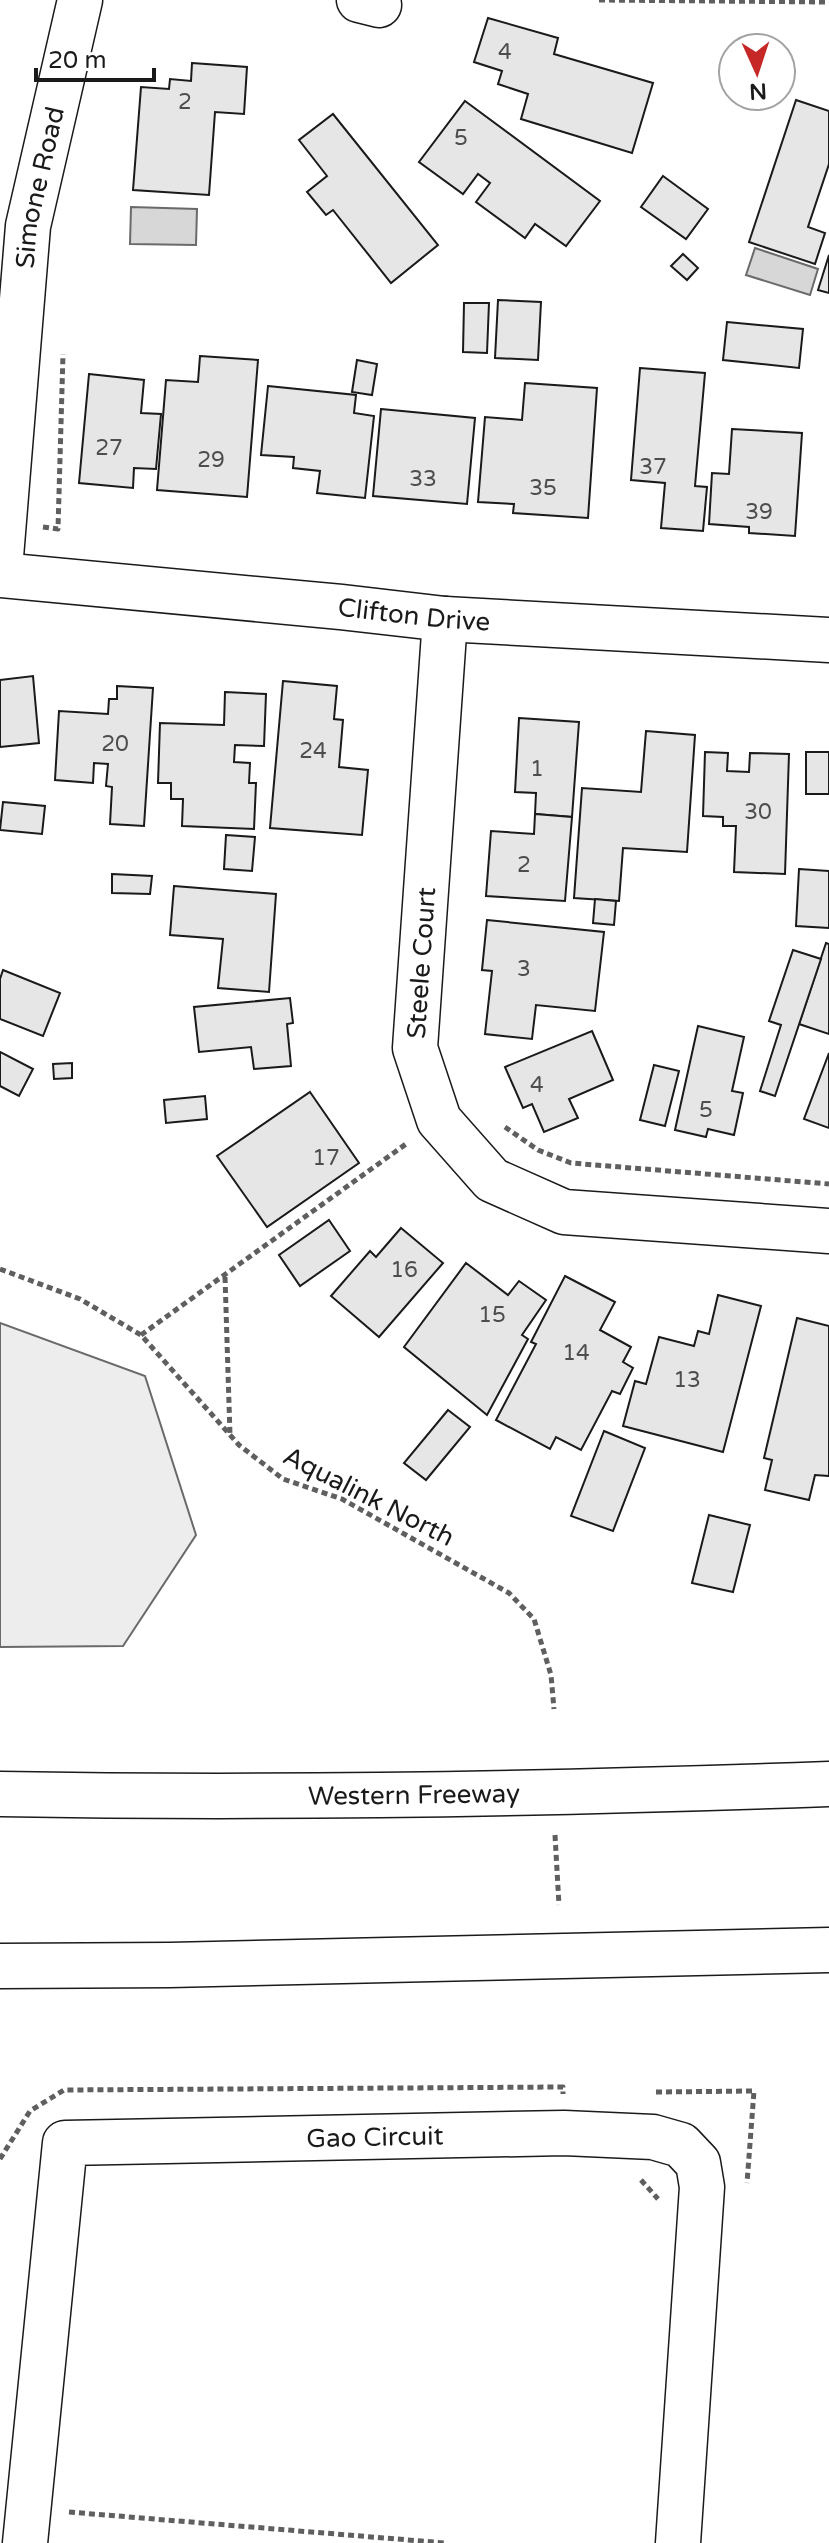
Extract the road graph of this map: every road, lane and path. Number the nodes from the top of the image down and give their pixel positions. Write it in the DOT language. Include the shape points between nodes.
graph roads {
  1 [pos="80,0"];
  2 [pos="599,0"];
  3 [pos="829,2"];
  4 [pos="63,347"];
  5 [pos="5,522"];
  6 [pos="0,572"];
  7 [pos="445,619"];
  8 [pos="829,640"];
  9 [pos="439,1120"];
  10 [pos="498,1123"];
  11 [pos="829,1184"];
  12 [pos="829,1231"];
  13 [pos="0,1269"];
  14 [pos="225,1276"];
  15 [pos="141,1335"];
  16 [pos="230,1435"];
  17 [pos="554,1709"];
  18 [pos="0,1778"];
  19 [pos="829,1784"];
  20 [pos="0,1794"];
  21 [pos="156,1797"];
  22 [pos="555,1835"];
  23 [pos="559,1905"];
  24 [pos="829,1950"];
  25 [pos="0,1966"];
  26 [pos="639,2178"];
  27 [pos="661,2202"];
  28 [pos="75,2498"];
  29 [pos="74,2513"];
  30 [pos="27,2526"];
  31 [pos="445,2543"];
  32 [pos="678,2543"];
  1 -- 5 [label="main road, Simone Road" via="28,226"];
  2 -- 3 [label="path"];
  4 -- 5 [label="path" via="58,529"];
  5 -- 6 [label="main road, Simone Road"];
  6 -- 7 [label="main road, Clifton Drive"];
  7 -- 8 [label="main road, Clifton Drive"];
  7 -- 9 [label="main road, Steele Court" via="415,1048"];
  9 -- 12 [label="main road, Steele Court" via="492,1180 564,1212"];
  9 -- 14 [label="path"];
  10 -- 11 [label="path" via="538,1150 571,1163"];
  13 -- 15 [label="path, Aqualink North" via="80,1299"];
  14 -- 15 [label="path"];
  14 -- 16 [label="path"];
  15 -- 16 [label="path, Aqualink North"];
  16 -- 17 [label="path, Aqualink North" via="283,1479 342,1499 509,1593 534,1619 551,1675"];
  18 -- 21 [label="main road"];
  19 -- 21 [label="main road, Western Freeway"];
  20 -- 21 [label="main road, Western Freeway"];
  22 -- 23 [label="path"];
  24 -- 25 [label="main road"];
  26 -- 27 [label="path"];
  28 -- 29 [label="path"];
  29 -- 30 [label="path"];
  29 -- 31 [label="path"];
  30 -- 32 [label="main road, Gao Circuit" via="65,2143 564,2133 653,2137 681,2145 698,2163 702,2187"];
}
